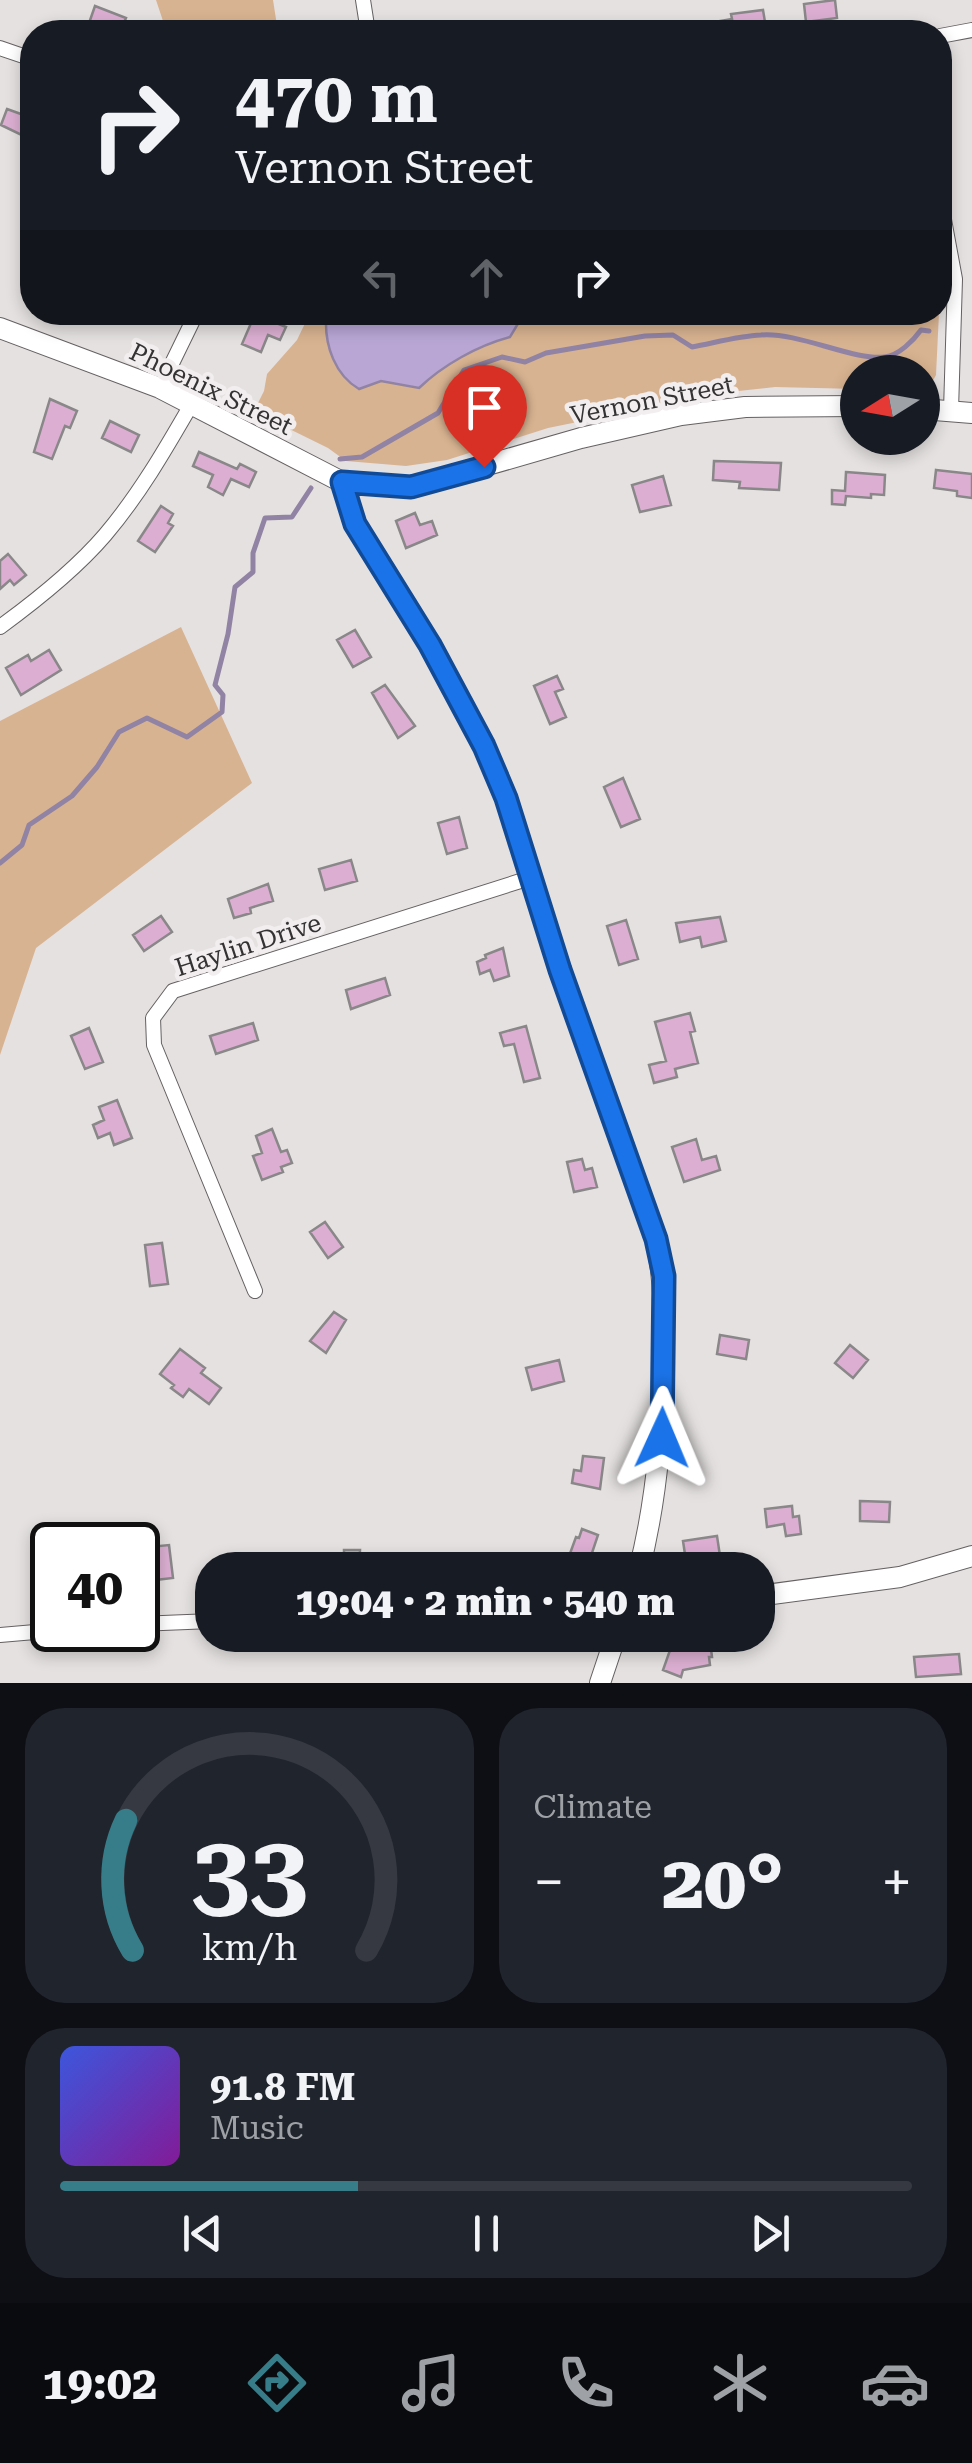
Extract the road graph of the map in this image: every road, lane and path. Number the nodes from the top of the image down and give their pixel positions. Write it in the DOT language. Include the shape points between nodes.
graph roads {
  1 [pos="952,263"];
  2 [pos="191,325"];
  3 [pos="0,328"];
  4 [pos="160,388"];
  5 [pos="191,405"];
  6 [pos="840,406"];
  7 [pos="962,412"];
  8 [pos="342,482"];
  9 [pos="0,628"];
  10 [pos="533,877"];
  11 [pos="254,1292"];
  12 [pos="644,1552"];
  13 [pos="972,1556"];
  14 [pos="775,1594"];
  15 [pos="195,1621"];
  16 [pos="160,1623"];
  17 [pos="30,1632"];
  18 [pos="0,1635"];
  19 [pos="610,1652"];
  20 [pos="600,1683"];
  1 -- 7 [label="street"];
  2 -- 4 [label="street"];
  3 -- 4 [label="street, Phoenix Street"];
  4 -- 5 [label="street, Phoenix Street"];
  5 -- 8 [label="street, Phoenix Street"];
  5 -- 9 [label="street" via="105,535"];
  6 -- 8 [label="street, Vernon Street" via="681,415 411,487"];
  8 -- 10 [label="street" via="355,524 484,746"];
  10 -- 11 [label="street, Haylin Drive" via="174,991 152,1018 154,1045"];
  10 -- 12 [label="street" via="664,1276 662,1438"];
  13 -- 14 [label="street" via="900,1577"];
  15 -- 16 [label="street"];
  17 -- 18 [label="street"];
  19 -- 20 [label="street"];
}
